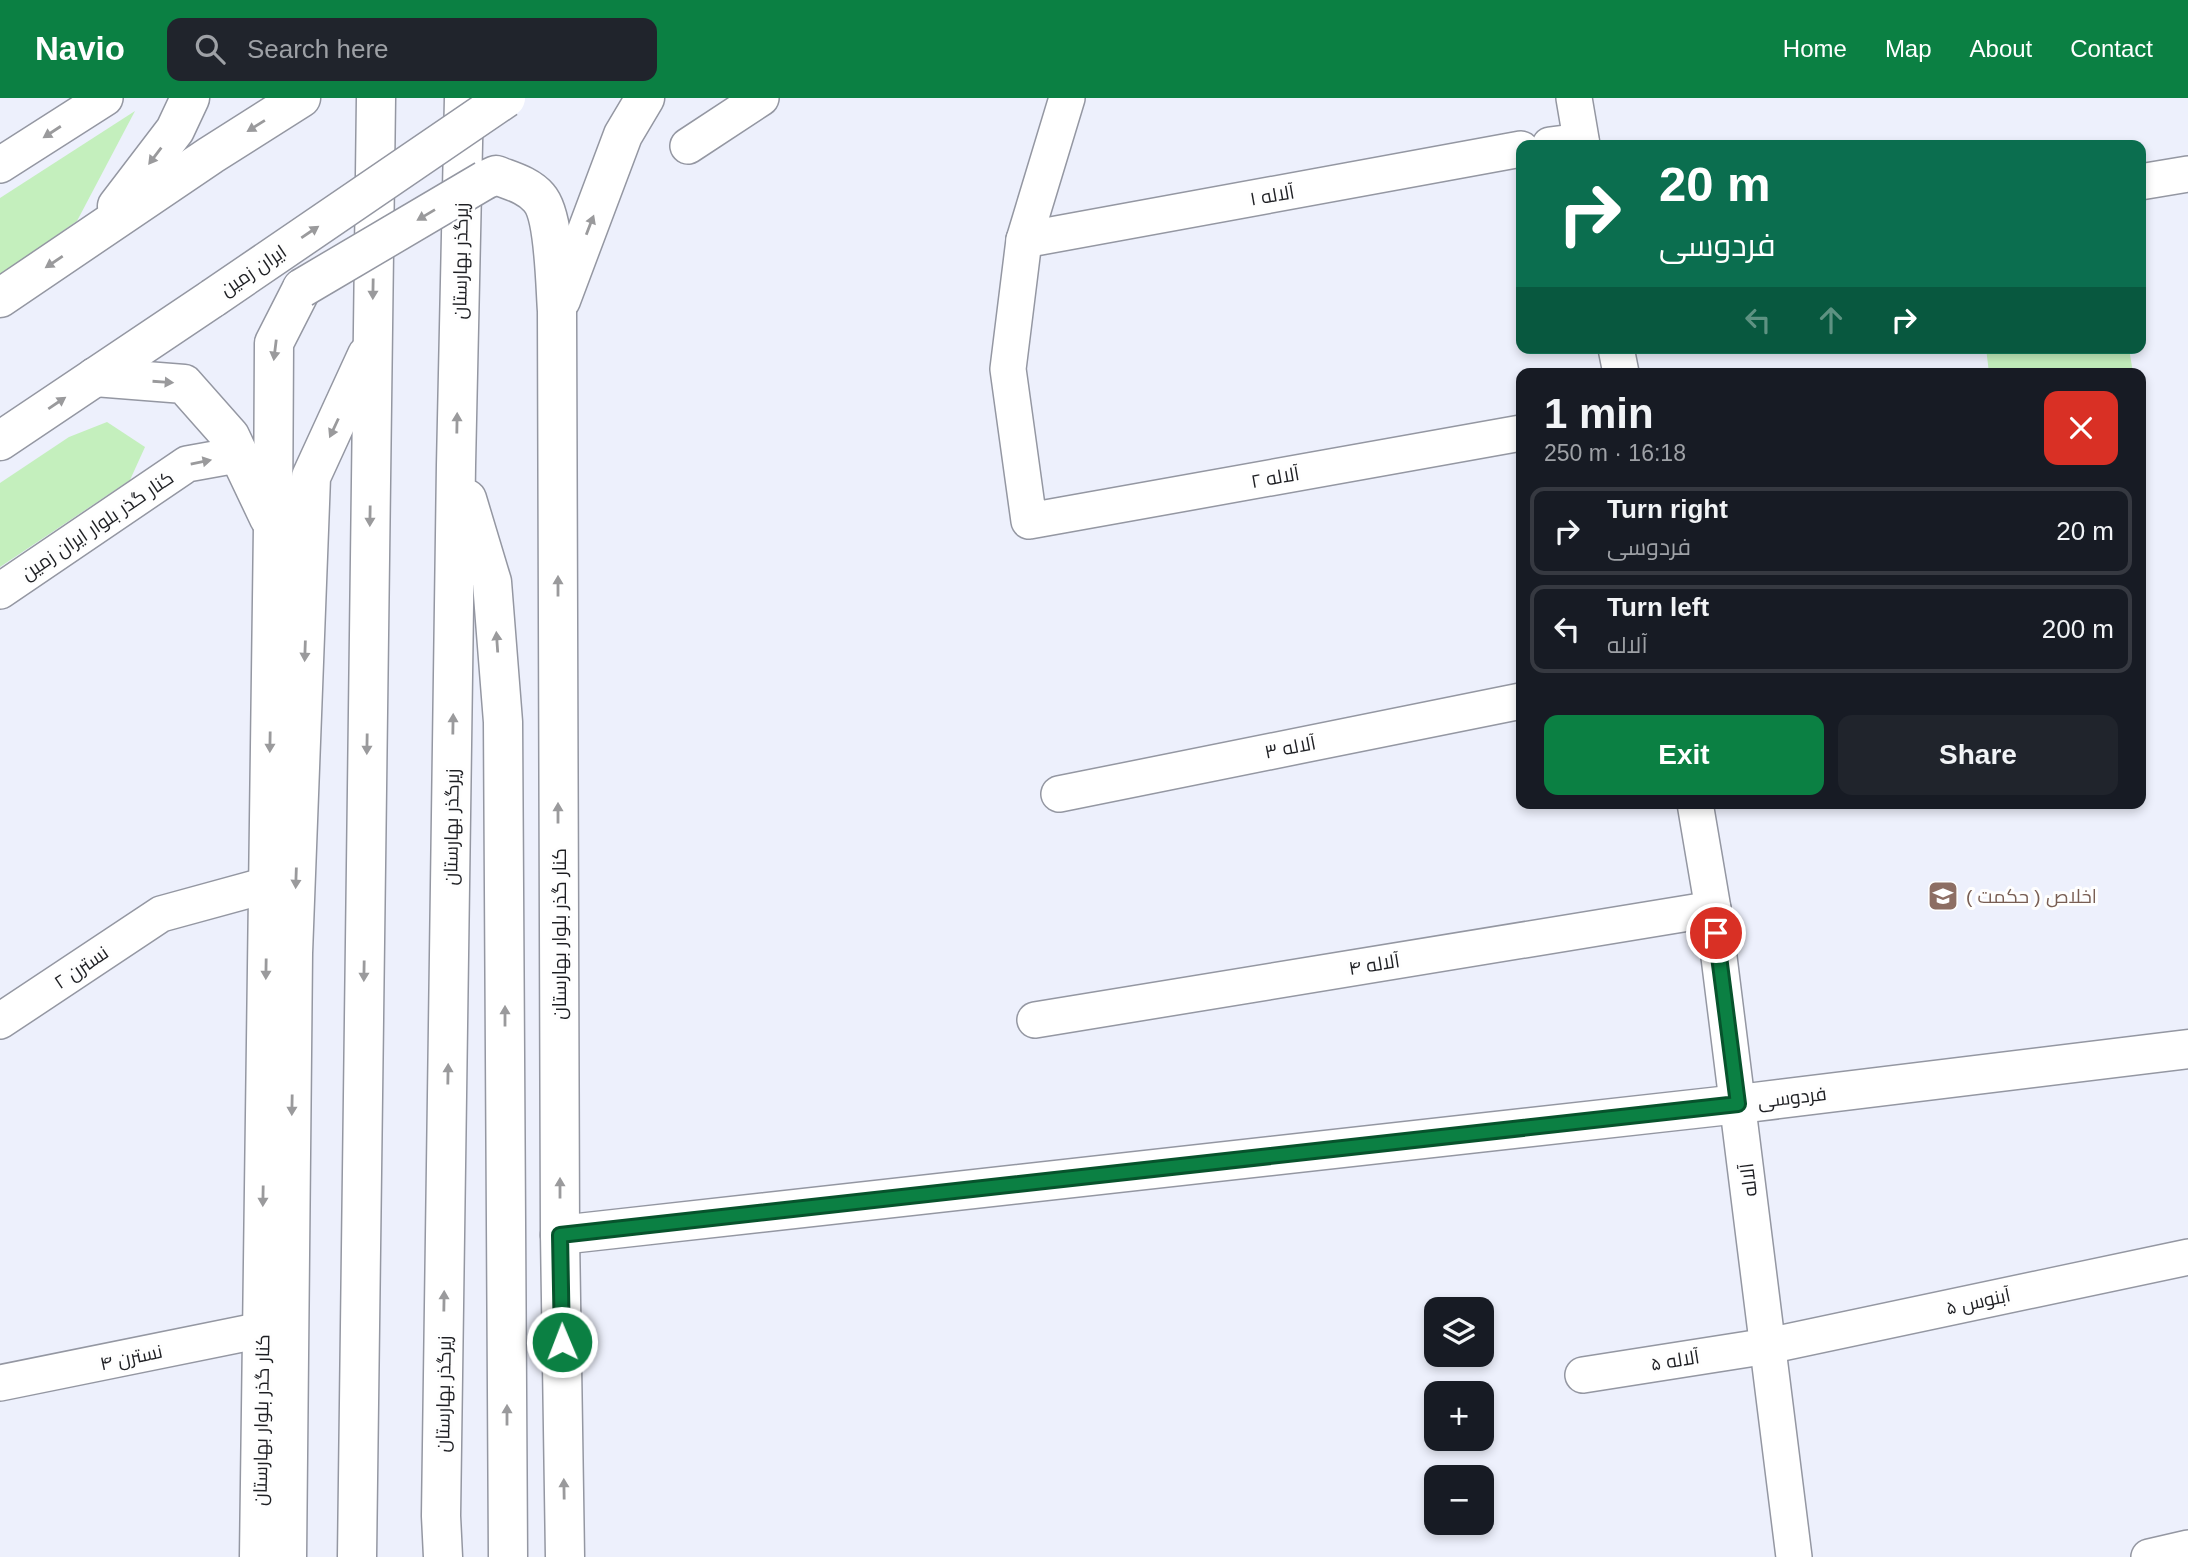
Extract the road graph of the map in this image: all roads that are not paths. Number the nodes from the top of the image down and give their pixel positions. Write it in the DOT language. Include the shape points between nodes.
graph roads {
  1 [pos="105,98"];
  2 [pos="190,98"];
  3 [pos="301,98"];
  4 [pos="376,98"];
  5 [pos="464,98"];
  6 [pos="506,98"];
  7 [pos="645,98"];
  8 [pos="761,98"];
  9 [pos="1067,98"];
  10 [pos="1574,98"];
  11 [pos="1571,140"];
  12 [pos="688,146"];
  13 [pos="1516,150"];
  14 [pos="0,165"];
  15 [pos="2188,174"];
  16 [pos="2146,181"];
  17 [pos="98,232"];
  18 [pos="1024,240"];
  19 [pos="0,298"];
  20 [pos="557,311"];
  21 [pos="372,344"];
  22 [pos="95,377"];
  23 [pos="1516,434"];
  24 [pos="0,441"];
  25 [pos="237,455"];
  26 [pos="456,465"];
  27 [pos="273,526"];
  28 [pos="0,591"];
  29 [pos="1516,702"];
  30 [pos="1059,794"];
  31 [pos="1696,809"];
  32 [pos="267,885"];
  33 [pos="1713,909"];
  34 [pos="1035,1020"];
  35 [pos="0,1021"];
  36 [pos="2188,1049"];
  37 [pos="1738,1104"];
  38 [pos="560,1235"];
  39 [pos="2188,1257"];
  40 [pos="262,1330"];
  41 [pos="1768,1346"];
  42 [pos="1583,1375"];
  43 [pos="0,1383"];
  44 [pos="2188,1548"];
  45 [pos="259,1557"];
  46 [pos="287,1557"];
  47 [pos="357,1557"];
  48 [pos="443,1557"];
  49 [pos="508,1557"];
  50 [pos="565,1557"];
  51 [pos="1794,1557"];
  52 [pos="2148,1557"];
  1 -- 14 [label="street, one-way"];
  2 -- 17 [label="main road, one-way" via="175,130"];
  3 -- 17 [label="main road, one-way"];
  4 -- 21 [label="main road, one-way"];
  26 -- 5 [label="main road, زیرگذر بهارستان, one-way"];
  22 -- 6 [label="main road, ایران زمین, one-way, bridge"];
  20 -- 7 [label="main road, one-way" via="623,135"];
  8 -- 12 [label="street"];
  9 -- 18 [label="street"];
  10 -- 11 [label="street"];
  13 -- 18 [label="street, آلاله ۱"];
  15 -- 16 [label="street"];
  17 -- 19 [label="main road, one-way"];
  18 -- 23 [label="street, آلاله ۲" via="1008,369 1029,521"];
  20 -- 27 [label="main road, کنار گذر بلوار بهارستان, one-way, bridge" via="551,232 541,199 521,184 496,175 302,288 274,343"];
  38 -- 20 [label="main road, کنار گذر بلوار بهارستان, one-way"];
  21 -- 46 [label="main road, one-way" via="311,477 293,953"];
  21 -- 47 [label="main road, one-way"];
  24 -- 22 [label="main road, ایران زمین, one-way"];
  22 -- 25 [label="main road, one-way" via="184,384 230,436"];
  25 -- 27 [label="main road"];
  28 -- 25 [label="street, کنار گذر بلوار ایران زمین, one-way" via="187,464"];
  48 -- 26 [label="main road, زیرگذر بهارستان, one-way"];
  49 -- 26 [label="main road, one-way" via="503,722 492,582"];
  27 -- 32 [label="main road, کنار گذر بلوار بهارستان, one-way"];
  29 -- 30 [label="street, آلاله ۳"];
  31 -- 33 [label="street, آلاله"];
  32 -- 35 [label="street, نسترن ۲" via="161,914"];
  32 -- 40 [label="main road, کنار گذر بلوار بهارستان, one-way"];
  33 -- 34 [label="street, آلاله ۴"];
  33 -- 37 [label="street, آلاله"];
  36 -- 37 [label="main road, فردوسی"];
  37 -- 38 [label="main road, فردوسی"];
  37 -- 41 [label="street, آلاله"];
  50 -- 38 [label="main road, کنار گذر بلوار بهارستان, one-way"];
  39 -- 41 [label="street, آبنوس ۵"];
  40 -- 43 [label="street, نسترن ۴"];
  40 -- 45 [label="main road, کنار گذر بلوار بهارستان"];
  41 -- 42 [label="street, آلاله ۵"];
  41 -- 51 [label="street, آلاله"];
  44 -- 52 [label="street"];
}
